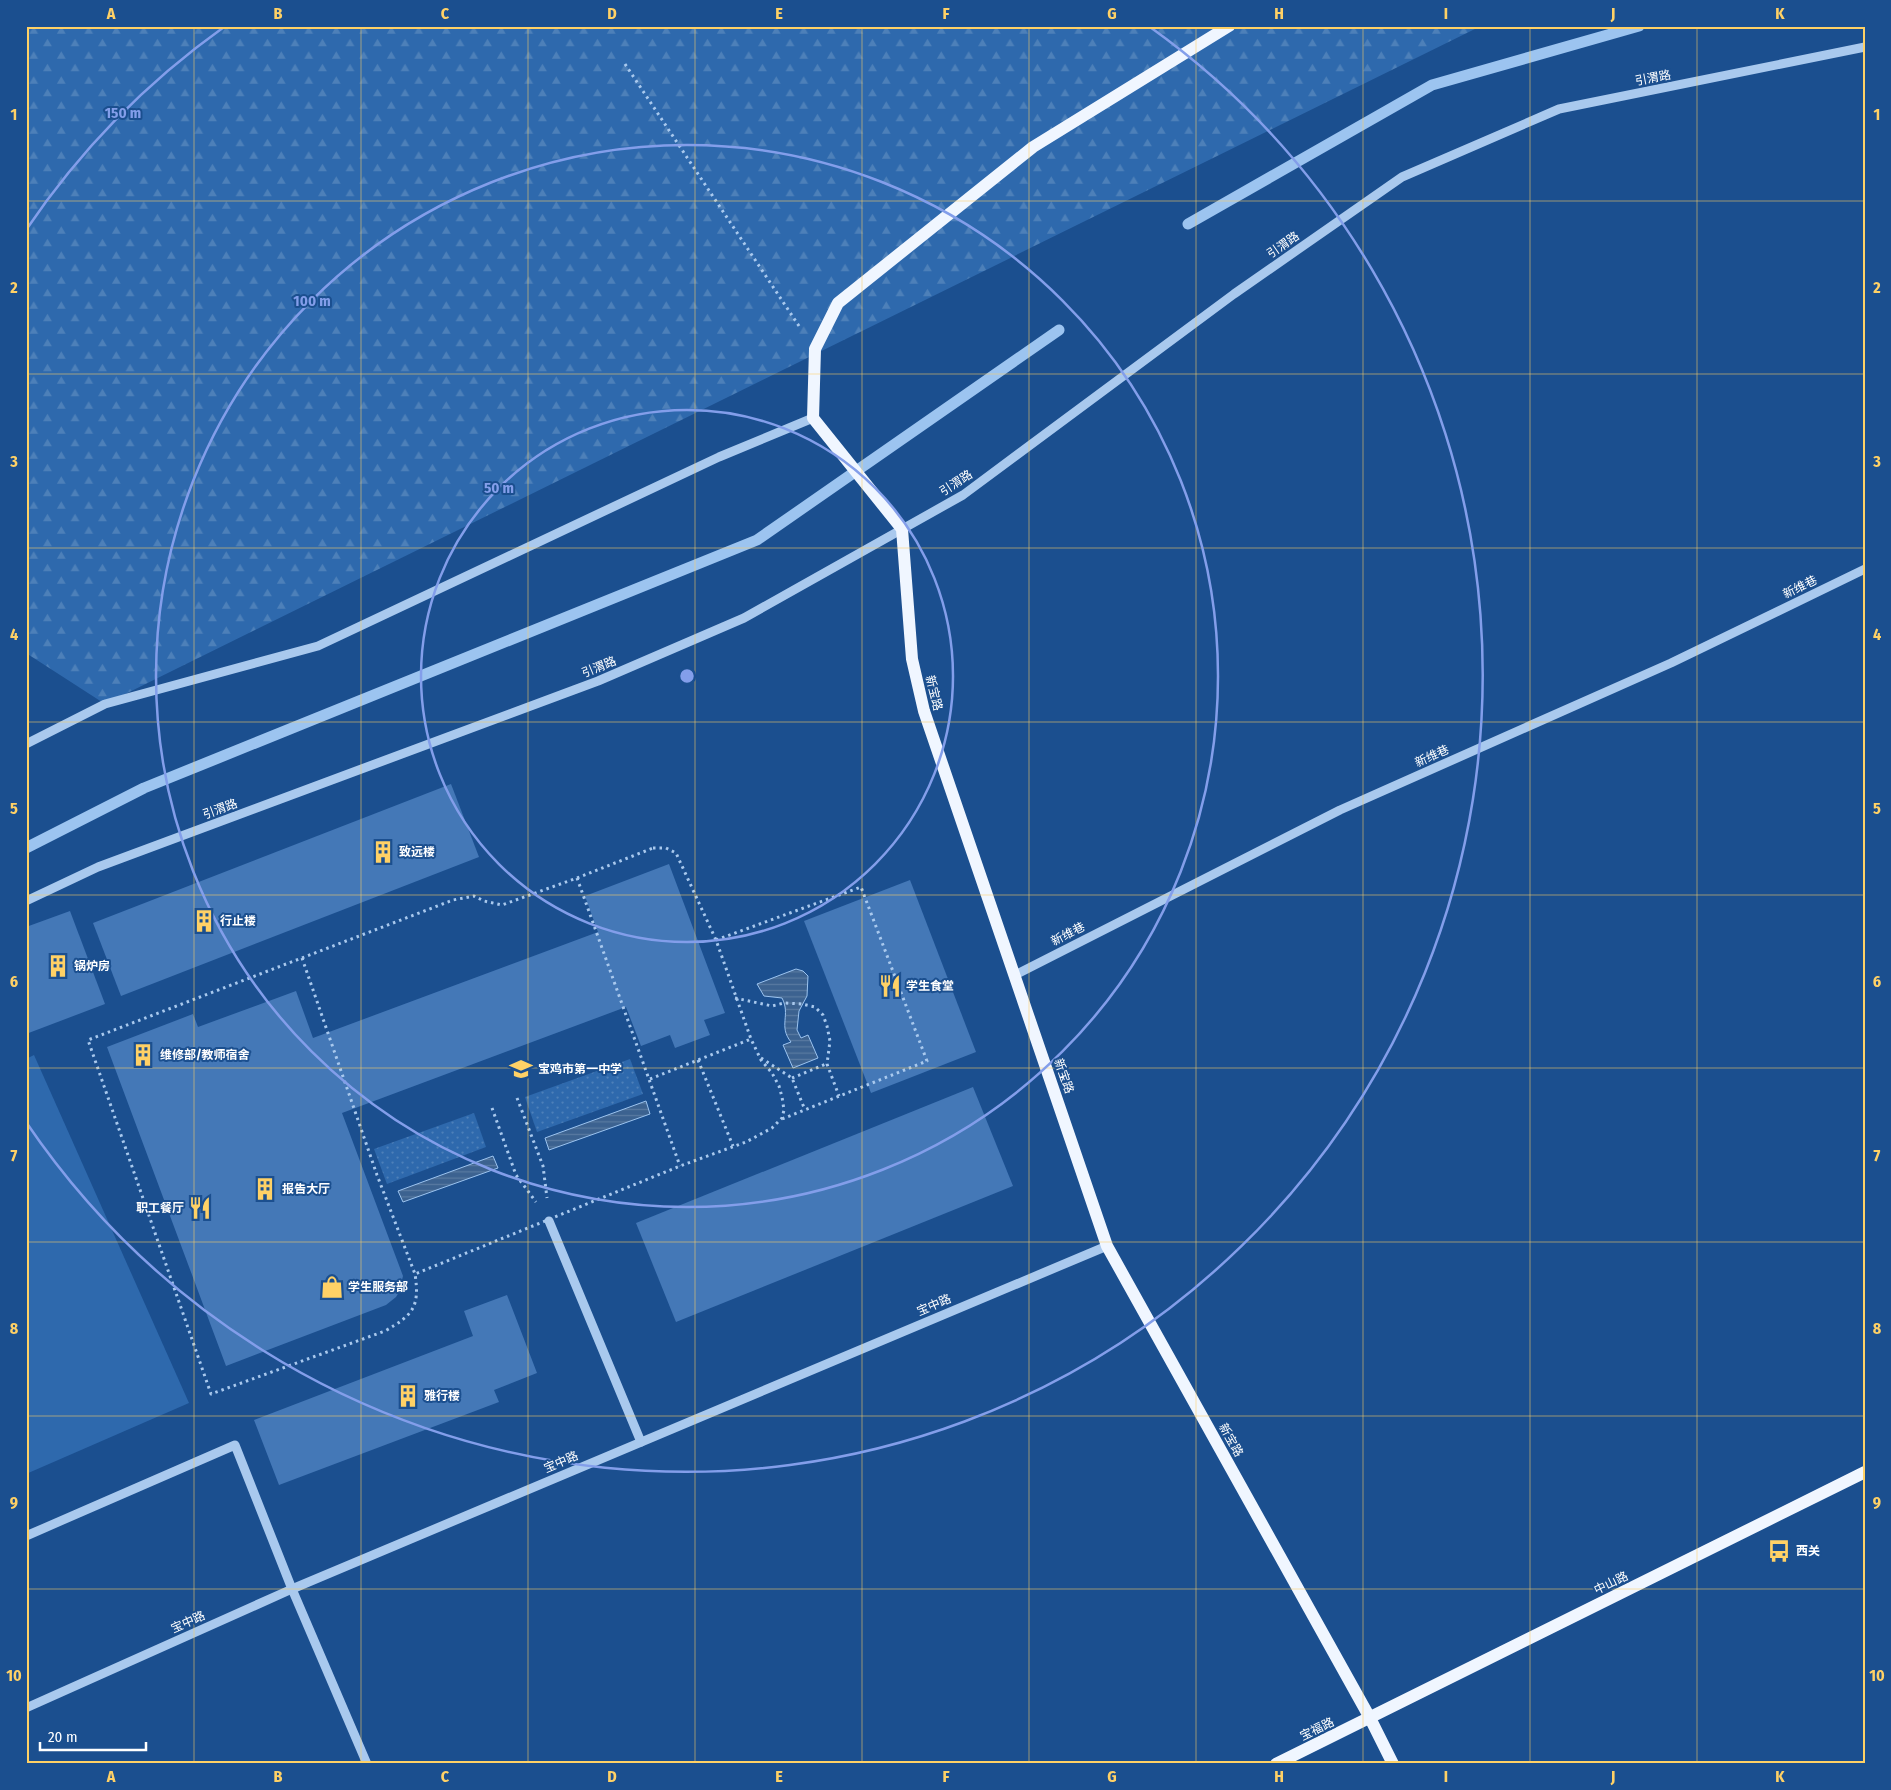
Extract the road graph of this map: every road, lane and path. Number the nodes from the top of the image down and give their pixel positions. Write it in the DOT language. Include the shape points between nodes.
graph roads {
  1 [pos="1229,26"];
  2 [pos="1865,47"];
  3 [pos="625,64"];
  4 [pos="815,349"];
  5 [pos="814,418"];
  6 [pos="902,529"];
  7 [pos="1865,569"];
  8 [pos="26,744"];
  9 [pos="577,878"];
  10 [pos="26,901"];
  11 [pos="716,940"];
  12 [pos="302,958"];
  13 [pos="1015,975"];
  14 [pos="735,998"];
  15 [pos="751,1040"];
  16 [pos="760,1058"];
  17 [pos="698,1060"];
  18 [pos="826,1064"];
  19 [pos="792,1078"];
  20 [pos="650,1079"];
  21 [pos="839,1096"];
  22 [pos="517,1098"];
  23 [pos="492,1108"];
  24 [pos="805,1110"];
  25 [pos="780,1120"];
  26 [pos="733,1146"];
  27 [pos="680,1166"];
  28 [pos="547,1203"];
  29 [pos="538,1206"];
  30 [pos="547,1215"];
  31 [pos="1107,1246"];
  32 [pos="415,1274"];
  33 [pos="640,1442"];
  34 [pos="1865,1472"];
  35 [pos="26,1536"];
  36 [pos="292,1590"];
  37 [pos="26,1708"];
  38 [pos="1370,1718"];
  39 [pos="367,1764"];
  40 [pos="1276,1764"];
  41 [pos="1388,1764"];
  42 [pos="1393,1764"];
  1 -- 4 [label="main road" via="1033,147 838,303"];
  2 -- 6 [label="street, 引渭路" via="1559,109 1402,177 1234,294 963,495"];
  3 -- 4 [label="path"];
  4 -- 5 [label="main road"];
  5 -- 6 [label="main road"];
  5 -- 8 [label="street" via="719,456 318,646 105,704"];
  6 -- 10 [label="street, 引渭路" via="744,618 598,681 98,867"];
  6 -- 13 [label="main road, 新宝路" via="912,658 924,712"];
  7 -- 13 [label="street, 新维巷" via="1671,663 1340,810"];
  9 -- 11 [label="path" via="653,848 666,848 676,853"];
  9 -- 12 [label="path" via="502,904 474,896 464,897"];
  9 -- 20 [label="path"];
  11 -- 14 [label="path"];
  11 -- 21 [label="path" via="861,887 927,1061"];
  12 -- 32 [label="path"];
  12 -- 32 [label="path" via="88,1040 211,1394 385,1331 399,1323 416,1304"];
  13 -- 31 [label="main road, 新宝路"];
  14 -- 15 [label="path"];
  14 -- 18 [label="path" via="772,1006 784,1003 815,1007 825,1020 830,1041"];
  15 -- 16 [label="path"];
  15 -- 17 [label="path"];
  16 -- 19 [label="path"];
  16 -- 25 [label="path" via="779,1086 784,1110"];
  17 -- 20 [label="path"];
  17 -- 26 [label="path"];
  18 -- 19 [label="path"];
  18 -- 21 [label="path"];
  19 -- 24 [label="path"];
  20 -- 27 [label="path"];
  21 -- 24 [label="path"];
  22 -- 28 [label="path" via="543,1166"];
  23 -- 29 [label="path" via="516,1176"];
  24 -- 25 [label="path"];
  25 -- 26 [label="path" via="766,1132"];
  26 -- 27 [label="path"];
  27 -- 30 [label="path"];
  30 -- 32 [label="path"];
  30 -- 33 [label="street"];
  31 -- 33 [label="street, 宝中路"];
  31 -- 38 [label="main road, 新宝路"];
  33 -- 36 [label="street, 宝中路"];
  34 -- 38 [label="main road, 中山路"];
  35 -- 36 [label="street" via="235,1446"];
  36 -- 37 [label="street, 宝中路"];
  36 -- 39 [label="street"];
  38 -- 40 [label="main road, 宝福路"];
  38 -- 41 [label="main road, 新宝路"];
  38 -- 42 [label="main road, 新宝路"];
}
